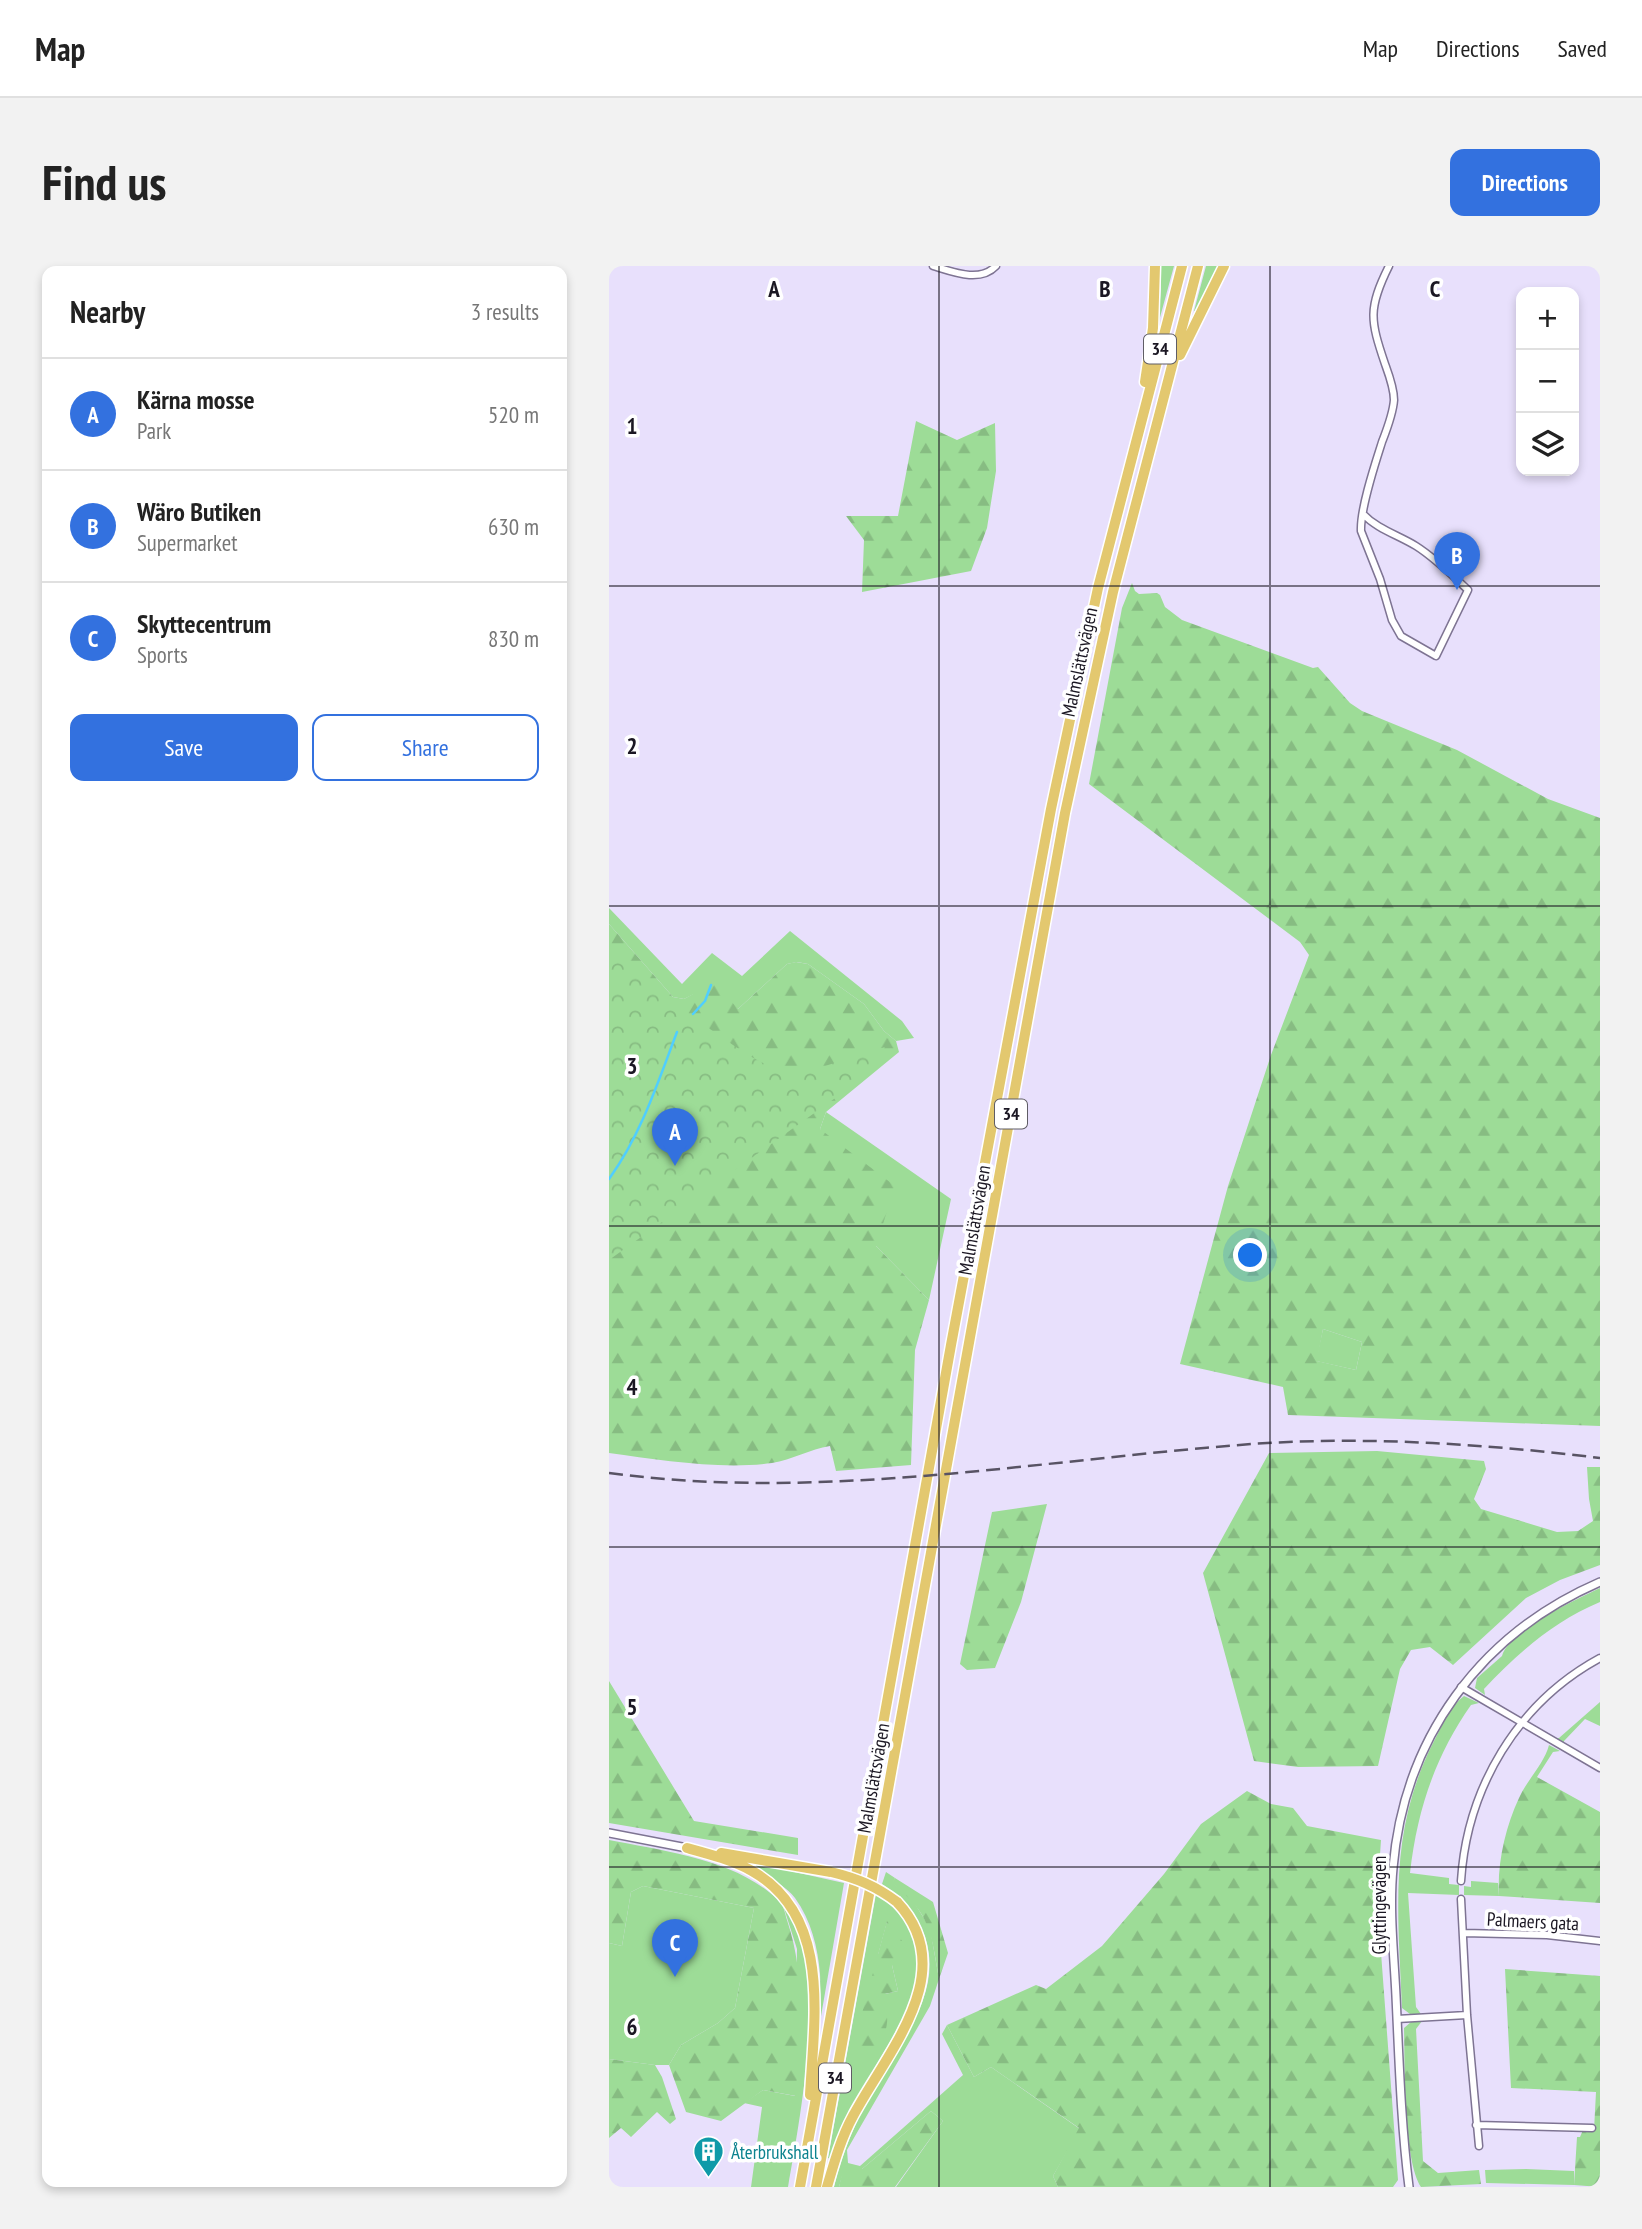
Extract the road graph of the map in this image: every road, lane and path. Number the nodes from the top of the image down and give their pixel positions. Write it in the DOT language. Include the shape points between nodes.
graph roads {
  1 [pos="933,266"];
  2 [pos="996,266"];
  3 [pos="1155,266"];
  4 [pos="1182,266"];
  5 [pos="1198,266"];
  6 [pos="1224,266"];
  7 [pos="1389,266"];
  8 [pos="1167,383"];
  9 [pos="1138,433"];
  10 [pos="1363,514"];
  11 [pos="1600,1582"];
  12 [pos="1600,1658"];
  13 [pos="1461,1687"];
  14 [pos="1521,1723"];
  15 [pos="1600,1768"];
  16 [pos="609,1833"];
  17 [pos="687,1848"];
  18 [pos="1461,1881"];
  19 [pos="1461,1899"];
  20 [pos="1464,1933"];
  21 [pos="1600,1941"];
  22 [pos="1467,2015"];
  23 [pos="1397,2018"];
  24 [pos="1476,2125"];
  25 [pos="1592,2128"];
  26 [pos="808,2141"];
  27 [pos="1479,2146"];
  28 [pos="800,2187"];
  29 [pos="816,2187"];
  30 [pos="827,2187"];
  31 [pos="1409,2187"];
  1 -- 2 [label="street" via="978,276"];
  3 -- 9 [label="highway" via="1153,328"];
  4 -- 9 [label="highway, Malmslättsvägen / 34"];
  5 -- 8 [label="highway, Malmslättsvägen / 34"];
  6 -- 8 [label="highway"];
  7 -- 10 [label="street" via="1374,303 1373,326 1394,401"];
  8 -- 29 [label="highway, Malmslättsvägen / 34" via="1113,592 1065,813"];
  9 -- 26 [label="highway, Malmslättsvägen / 34" via="1086,640 1051,809"];
  10 -- 10 [label="street" via="1363,538 1392,620 1401,636 1436,656 1468,590 1439,562"];
  11 -- 13 [label="street, Glyttingevägen" via="1520,1628"];
  12 -- 14 [label="street" via="1561,1683"];
  13 -- 14 [label="street"];
  13 -- 23 [label="street, Glyttingevägen" via="1417,1764 1398,1825 1392,1872"];
  14 -- 15 [label="street"];
  14 -- 18 [label="street" via="1481,1789 1466,1837"];
  16 -- 17 [label="street"];
  17 -- 26 [label="highway" via="754,1872 781,1893 800,1919 814,1978"];
  17 -- 30 [label="highway, bridge" via="859,1879 897,1902 913,1923 923,1952 920,1993 851,2120"];
  19 -- 20 [label="street, Palmaers gata"];
  20 -- 21 [label="street, Palmaers gata"];
  20 -- 22 [label="street, Palmaers gata"];
  22 -- 23 [label="street"];
  22 -- 24 [label="street, Palmaers gata"];
  23 -- 31 [label="street, Glyttingevägen"];
  24 -- 25 [label="street"];
  24 -- 27 [label="street, Palmaers gata"];
  26 -- 28 [label="highway, Malmslättsvägen / 34"];
}
